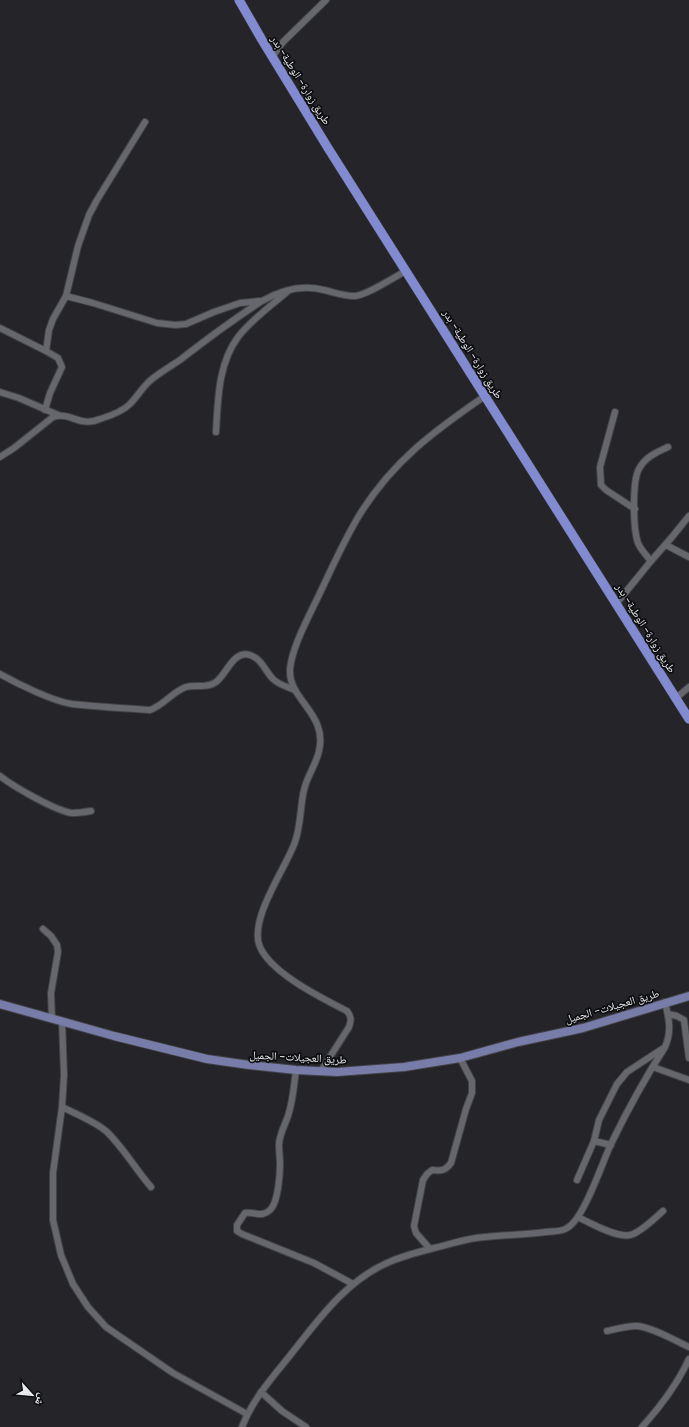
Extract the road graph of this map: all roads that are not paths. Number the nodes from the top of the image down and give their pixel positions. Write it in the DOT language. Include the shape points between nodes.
graph roads {
  1 [pos="239,0"];
  2 [pos="326,0"];
  3 [pos="272,57"];
  4 [pos="145,122"];
  5 [pos="406,271"];
  6 [pos="291,289"];
  7 [pos="66,296"];
  8 [pos="262,300"];
  9 [pos="0,328"];
  10 [pos="46,351"];
  11 [pos="0,392"];
  12 [pos="485,396"];
  13 [pos="45,410"];
  14 [pos="615,412"];
  15 [pos="58,416"];
  16 [pos="216,432"];
  17 [pos="668,447"];
  18 [pos="0,457"];
  19 [pos="635,509"];
  20 [pos="689,516"];
  21 [pos="666,545"];
  22 [pos="689,557"];
  23 [pos="651,561"];
  24 [pos="616,604"];
  25 [pos="0,674"];
  26 [pos="689,687"];
  27 [pos="295,690"];
  28 [pos="676,698"];
  29 [pos="689,719"];
  30 [pos="0,776"];
  31 [pos="91,811"];
  32 [pos="43,929"];
  33 [pos="689,996"];
  34 [pos="665,1002"];
  35 [pos="0,1004"];
  36 [pos="668,1014"];
  37 [pos="52,1019"];
  38 [pos="62,1021"];
  39 [pos="665,1047"];
  40 [pos="460,1058"];
  41 [pos="689,1058"];
  42 [pos="652,1067"];
  43 [pos="296,1070"];
  44 [pos="321,1071"];
  45 [pos="689,1080"];
  46 [pos="62,1107"];
  47 [pos="594,1141"];
  48 [pos="611,1145"];
  49 [pos="577,1180"];
  50 [pos="151,1187"];
  51 [pos="663,1211"];
  52 [pos="578,1217"];
  53 [pos="430,1249"];
  54 [pos="353,1284"];
  55 [pos="607,1331"];
  56 [pos="689,1347"];
  57 [pos="689,1359"];
  58 [pos="261,1392"];
  59 [pos="247,1414"];
  60 [pos="242,1427"];
  61 [pos="306,1427"];
  62 [pos="642,1427"];
  1 -- 3 [label="highway, طريق زوارة- الوطية- بدر"];
  2 -- 3 [label="street" via="283,42"];
  3 -- 5 [label="highway, طريق زوارة- الوطية- بدر"];
  4 -- 7 [label="street" via="89,215 78,246"];
  5 -- 6 [label="street" via="354,296 316,288"];
  5 -- 12 [label="highway, طريق زوارة- الوطية- بدر"];
  6 -- 8 [label="street"];
  6 -- 16 [label="street" via="248,326 230,352 220,387"];
  7 -- 8 [label="street" via="150,321 175,325 186,324 240,303"];
  7 -- 10 [label="street" via="53,319"];
  8 -- 15 [label="street" via="156,376 125,408 88,423"];
  9 -- 10 [label="street"];
  10 -- 13 [label="street" via="58,358 62,367"];
  11 -- 13 [label="street"];
  12 -- 24 [label="highway, طريق زوارة- الوطية- بدر"];
  12 -- 27 [label="street" via="421,442 379,486 359,516 300,638 290,671"];
  13 -- 15 [label="street"];
  14 -- 19 [label="street" via="600,467 601,485"];
  15 -- 18 [label="street" via="47,421"];
  17 -- 19 [label="street" via="649,457 638,470 634,488"];
  19 -- 23 [label="street" via="638,543"];
  20 -- 21 [label="street"];
  21 -- 22 [label="street"];
  21 -- 23 [label="street"];
  23 -- 24 [label="street"];
  24 -- 28 [label="highway, طريق زوارة- الوطية- بدر"];
  25 -- 27 [label="street" via="44,695 68,703 150,710 185,688 204,687 216,683 233,661 248,654 258,658 277,682"];
  26 -- 28 [label="street"];
  27 -- 44 [label="street" via="318,726 320,749 304,787 298,832 290,856 264,906 258,938 260,947 283,972 298,984 349,1014 349,1027"];
  28 -- 29 [label="highway, طريق زوارة- الوطية- بدر"];
  30 -- 31 [label="street" via="64,811"];
  32 -- 37 [label="street" via="51,936 58,952 51,993"];
  33 -- 34 [label="main road, طريق العجيلات- الجميل"];
  34 -- 36 [label="street"];
  34 -- 40 [label="main road, طريق العجيلات- الجميل" via="583,1028"];
  35 -- 37 [label="main road, طريق العجيلات- الجميل"];
  36 -- 39 [label="street" via="669,1033"];
  36 -- 41 [label="street" via="684,1020"];
  37 -- 38 [label="main road, طريق العجيلات- الجميل"];
  38 -- 43 [label="main road, طريق العجيلات- الجميل" via="207,1058"];
  38 -- 46 [label="street"];
  39 -- 42 [label="street"];
  39 -- 47 [label="street" via="627,1072 617,1084 599,1120"];
  40 -- 44 [label="main road, طريق العجيلات- الجميل" via="398,1068"];
  40 -- 53 [label="street" via="472,1081 472,1093 451,1163 446,1170 432,1170 423,1180 414,1226 416,1233"];
  42 -- 45 [label="street"];
  42 -- 48 [label="street"];
  43 -- 44 [label="main road, طريق العجيلات- الجميل"];
  43 -- 54 [label="street" via="292,1100 279,1139 280,1174 273,1206 261,1215 245,1213 237,1225 237,1231 314,1263"];
  46 -- 50 [label="street" via="104,1130"];
  46 -- 59 [label="street" via="53,1173 54,1220 62,1255 73,1284 88,1307 106,1327 173,1373"];
  47 -- 48 [label="street"];
  47 -- 49 [label="street"];
  48 -- 52 [label="street"];
  51 -- 52 [label="street" via="630,1235 612,1232"];
  52 -- 53 [label="street" via="565,1230 474,1238"];
  53 -- 54 [label="street" via="387,1263"];
  54 -- 58 [label="street" via="322,1316"];
  55 -- 56 [label="street" via="642,1327"];
  57 -- 62 [label="street" via="671,1393"];
  58 -- 59 [label="street"];
  58 -- 61 [label="street" via="282,1411"];
  59 -- 60 [label="street"];
}
